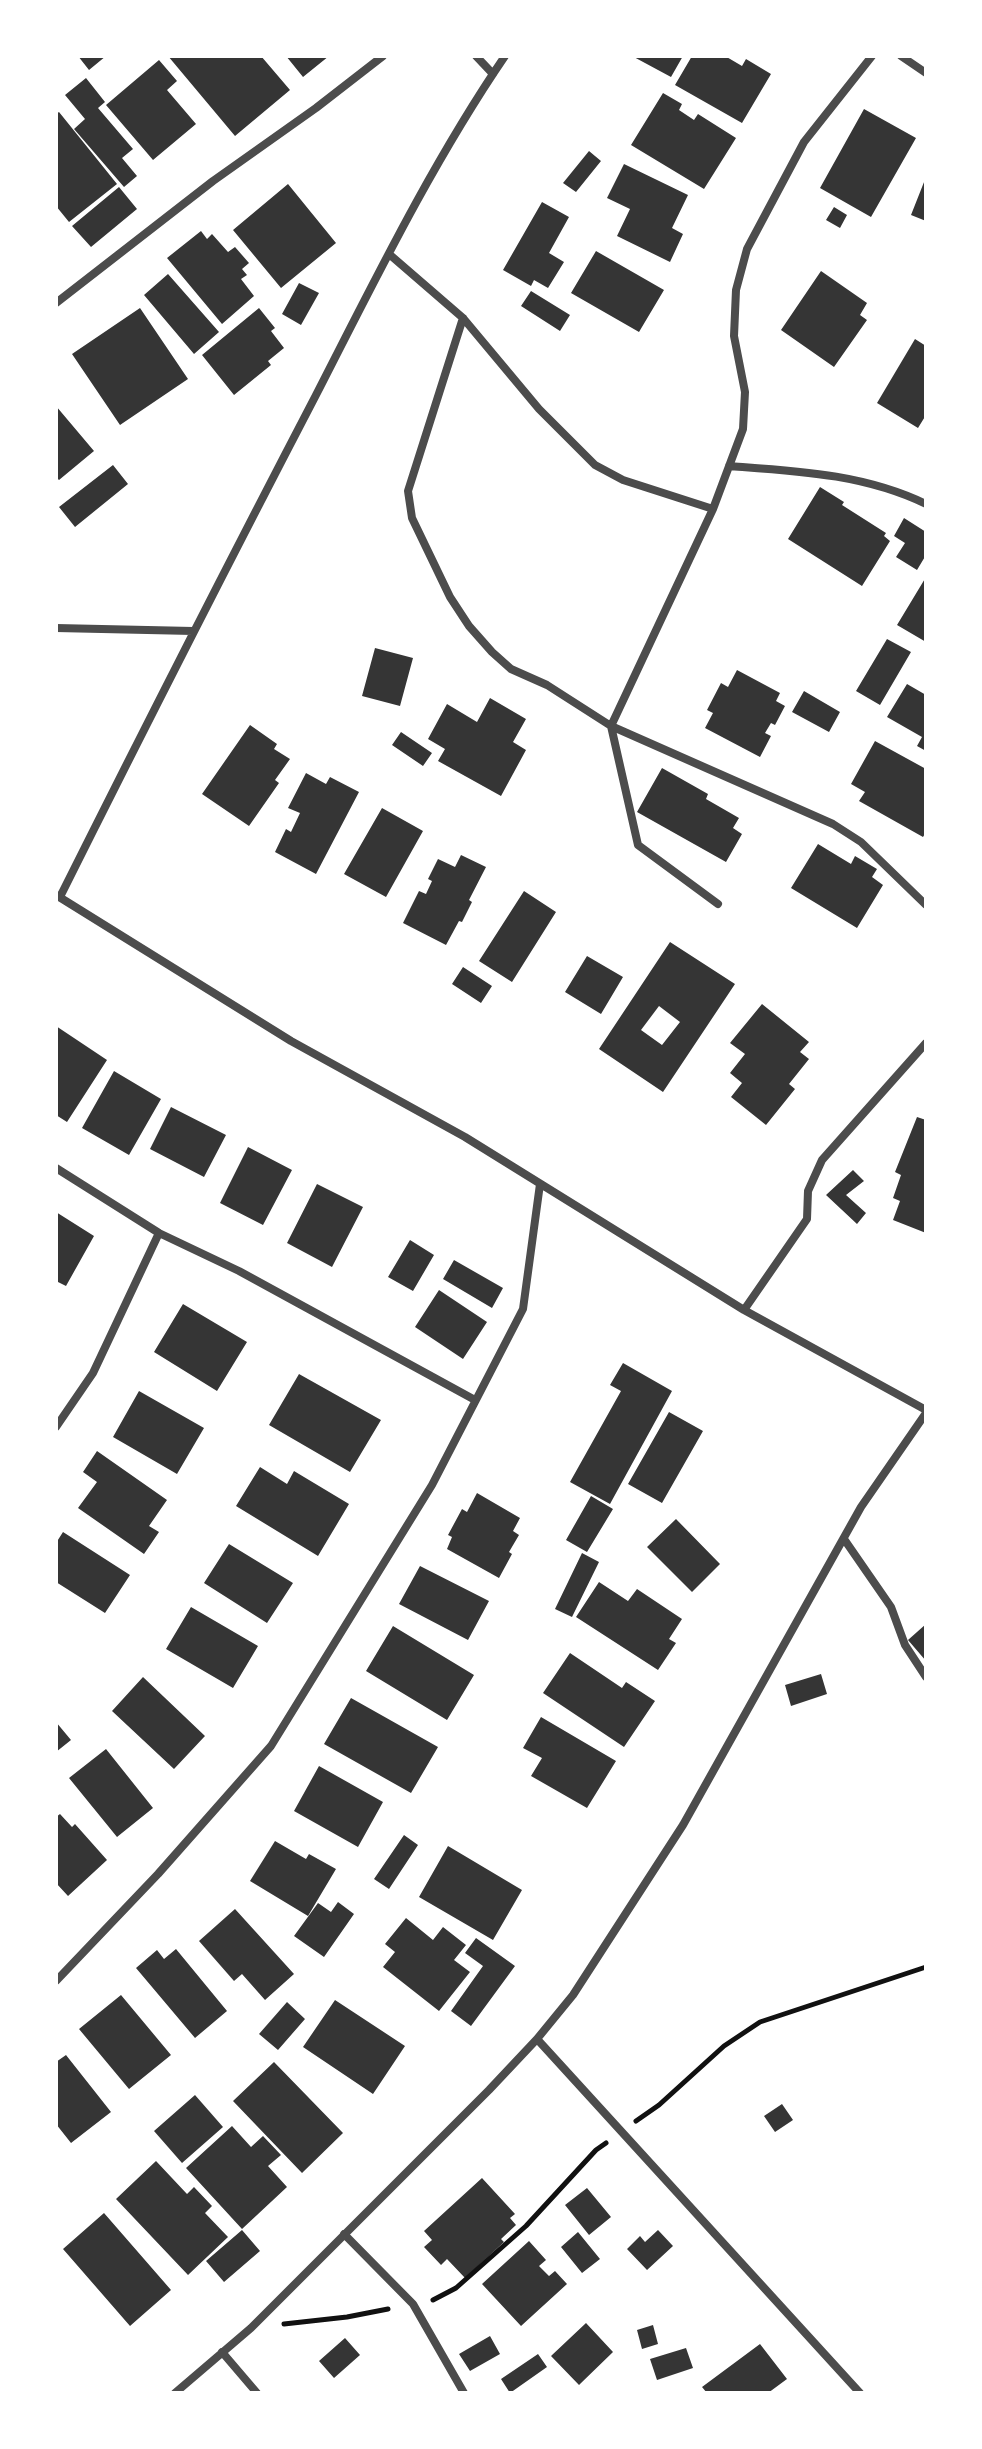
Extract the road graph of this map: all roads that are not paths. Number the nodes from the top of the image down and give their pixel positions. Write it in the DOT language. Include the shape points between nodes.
graph roads {
  1 [pos="383,56"];
  2 [pos="476,56"];
  3 [pos="505,56"];
  4 [pos="872,56"];
  5 [pos="901,56"];
  6 [pos="926,73"];
  7 [pos="493,74"];
  8 [pos="389,254"];
  9 [pos="56,303"];
  10 [pos="463,318"];
  11 [pos="729,466"];
  12 [pos="926,504"];
  13 [pos="713,509"];
  14 [pos="56,628"];
  15 [pos="193,631"];
  16 [pos="611,726"];
  17 [pos="58,896"];
  18 [pos="718,904"];
  19 [pos="926,905"];
  20 [pos="926,1043"];
  21 [pos="56,1168"];
  22 [pos="540,1184"];
  23 [pos="159,1233"];
  24 [pos="744,1310"];
  25 [pos="475,1400"];
  26 [pos="926,1411"];
  27 [pos="56,1427"];
  28 [pos="844,1539"];
  29 [pos="926,1677"];
  30 [pos="56,1981"];
  31 [pos="537,2039"];
  32 [pos="344,2234"];
  33 [pos="222,2352"];
  34 [pos="175,2393"];
  35 [pos="257,2393"];
  36 [pos="464,2393"];
  37 [pos="860,2393"];
  1 -- 9 [label="street"];
  2 -- 7 [label="street"];
  3 -- 7 [label="street"];
  4 -- 11 [label="street" via="804,142 747,249 736,290 734,336 745,392 743,429"];
  5 -- 6 [label="street"];
  7 -- 8 [label="street"];
  8 -- 10 [label="street"];
  8 -- 15 [label="street"];
  10 -- 13 [label="street" via="539,409 595,465 623,480"];
  10 -- 16 [label="street" via="412,471 412,518 450,597 492,652 511,669"];
  11 -- 12 [label="street" via="834,474"];
  11 -- 13 [label="street"];
  13 -- 16 [label="street"];
  14 -- 15 [label="street"];
  15 -- 17 [label="street"];
  16 -- 18 [label="street" via="638,845"];
  16 -- 19 [label="street" via="833,824 861,842"];
  17 -- 22 [label="street" via="291,1041"];
  20 -- 24 [label="street" via="822,1160 808,1191 807,1219"];
  21 -- 23 [label="street"];
  22 -- 24 [label="street"];
  22 -- 25 [label="street" via="523,1309"];
  23 -- 25 [label="street"];
  23 -- 27 [label="street" via="93,1373"];
  24 -- 26 [label="street"];
  25 -- 30 [label="street" via="432,1485 271,1746"];
  26 -- 28 [label="street"];
  28 -- 29 [label="street" via="891,1607 905,1645"];
  28 -- 31 [label="street" via="683,1825 573,1995"];
  31 -- 32 [label="street"];
  31 -- 37 [label="street"];
  32 -- 33 [label="street"];
  32 -- 36 [label="street" via="413,2304"];
  33 -- 34 [label="street"];
  33 -- 35 [label="street"];
}
